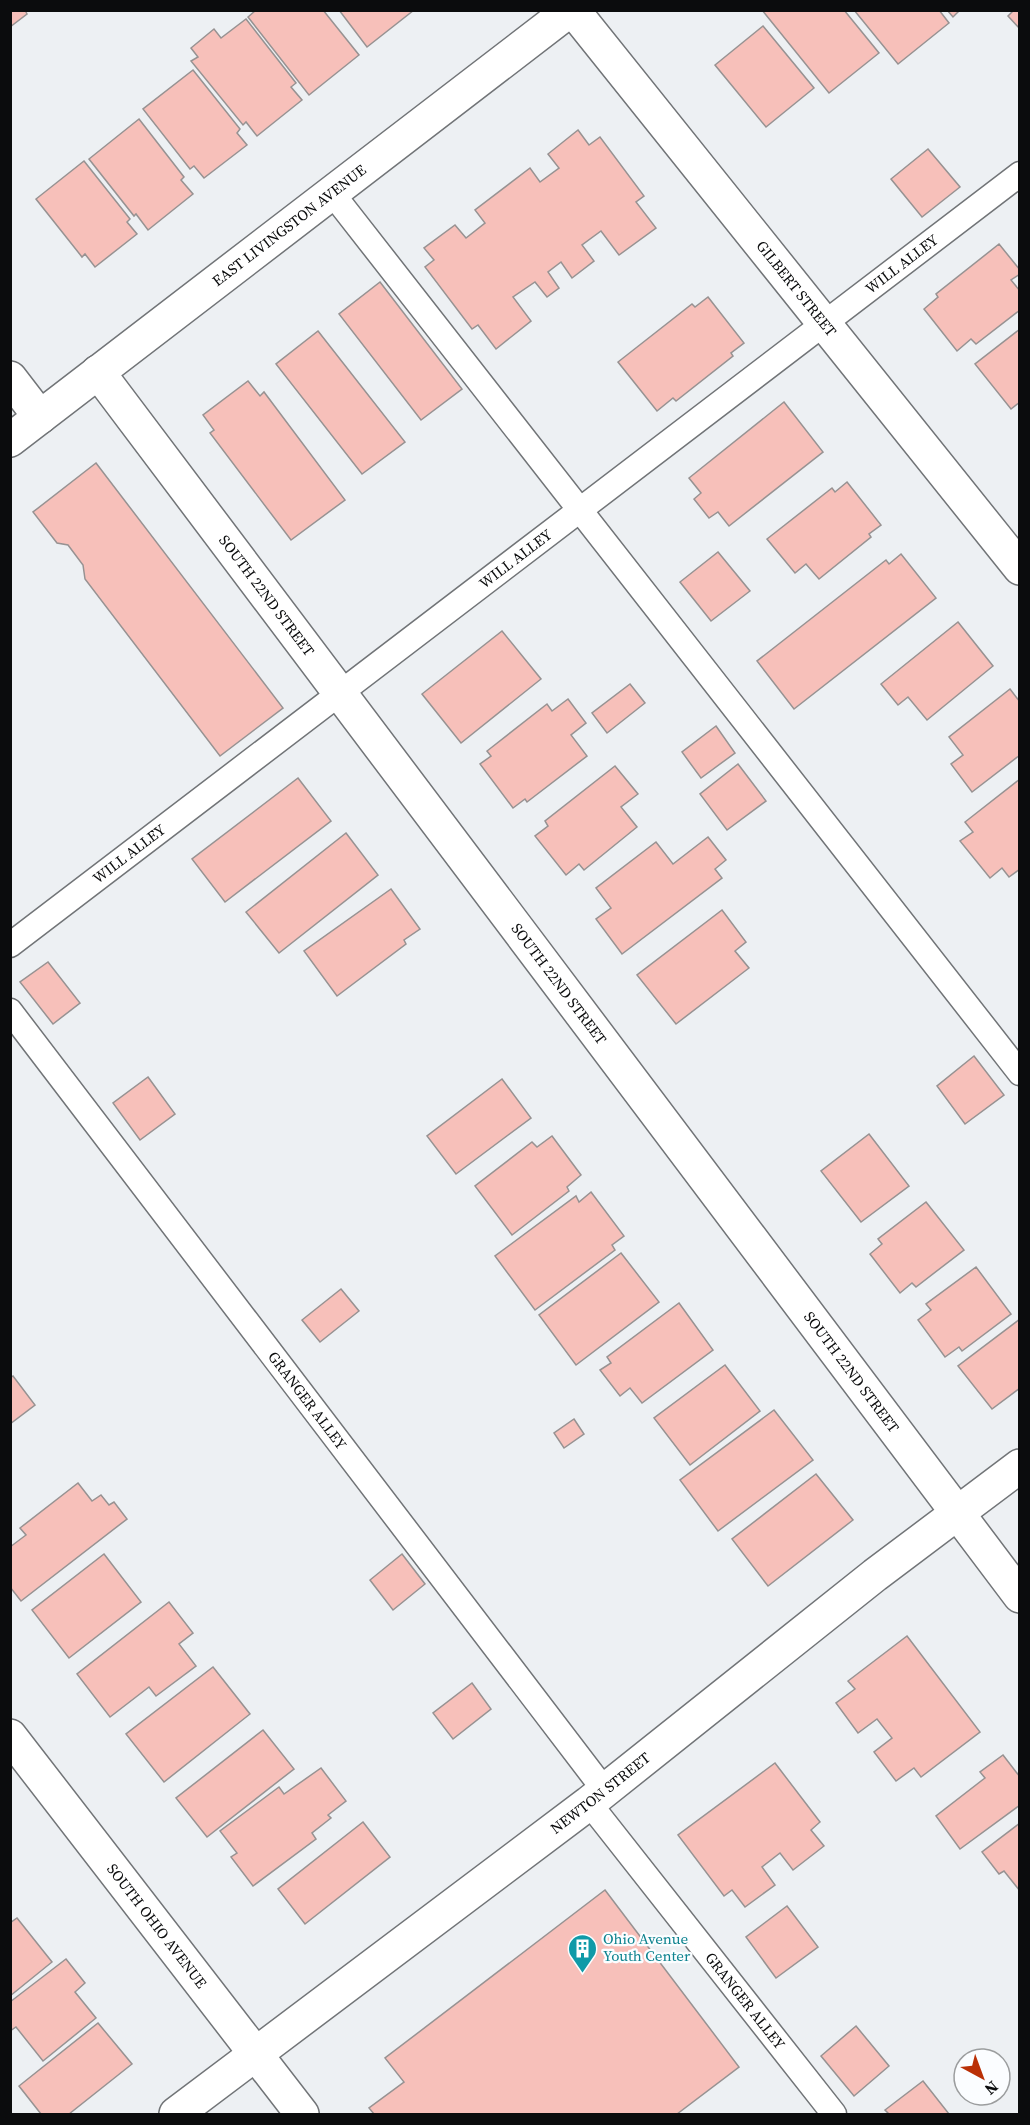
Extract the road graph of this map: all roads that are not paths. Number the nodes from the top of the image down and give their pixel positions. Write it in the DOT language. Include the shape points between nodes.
graph roads {
  1 [pos="571,10"];
  2 [pos="1020,174"];
  3 [pos="332,193"];
  4 [pos="824,324"];
  5 [pos="98,372"];
  6 [pos="10,378"];
  7 [pos="40,417"];
  8 [pos="10,440"];
  9 [pos="580,510"];
  10 [pos="1020,568"];
  11 [pos="340,694"];
  12 [pos="10,945"];
  13 [pos="10,1011"];
  14 [pos="1020,1073"];
  15 [pos="1020,1466"];
  16 [pos="957,1513"];
  17 [pos="1020,1596"];
  18 [pos="10,1736"];
  19 [pos="597,1797"];
  20 [pos="257,2055"];
  21 [pos="176,2115"];
  22 [pos="302,2115"];
  23 [pos="834,2115"];
  1 -- 3 [label="street, EAST LIVINGSTON AVENUE"];
  1 -- 4 [label="street, GILBERT STREET"];
  2 -- 4 [label="lane, WILL ALLEY"];
  3 -- 5 [label="street, EAST LIVINGSTON AVENUE"];
  3 -- 9 [label="lane"];
  4 -- 9 [label="lane, WILL ALLEY"];
  4 -- 10 [label="street, GILBERT STREET"];
  5 -- 7 [label="street, EAST LIVINGSTON AVENUE"];
  5 -- 11 [label="street, SOUTH 22ND STREET"];
  6 -- 7 [label="street"];
  7 -- 8 [label="street, EAST LIVINGSTON AVENUE"];
  9 -- 11 [label="lane, WILL ALLEY"];
  9 -- 14 [label="lane"];
  11 -- 12 [label="lane, WILL ALLEY"];
  11 -- 16 [label="street, SOUTH 22ND STREET"];
  13 -- 19 [label="lane, GRANGER ALLEY"];
  15 -- 16 [label="street, NEWTON STREET"];
  16 -- 17 [label="street, SOUTH 22ND STREET"];
  16 -- 19 [label="street, NEWTON STREET"];
  18 -- 20 [label="street, SOUTH OHIO AVENUE"];
  19 -- 20 [label="street, NEWTON STREET"];
  19 -- 23 [label="lane, GRANGER ALLEY"];
  20 -- 21 [label="street, NEWTON STREET"];
  20 -- 22 [label="street, SOUTH OHIO AVENUE"];
}
